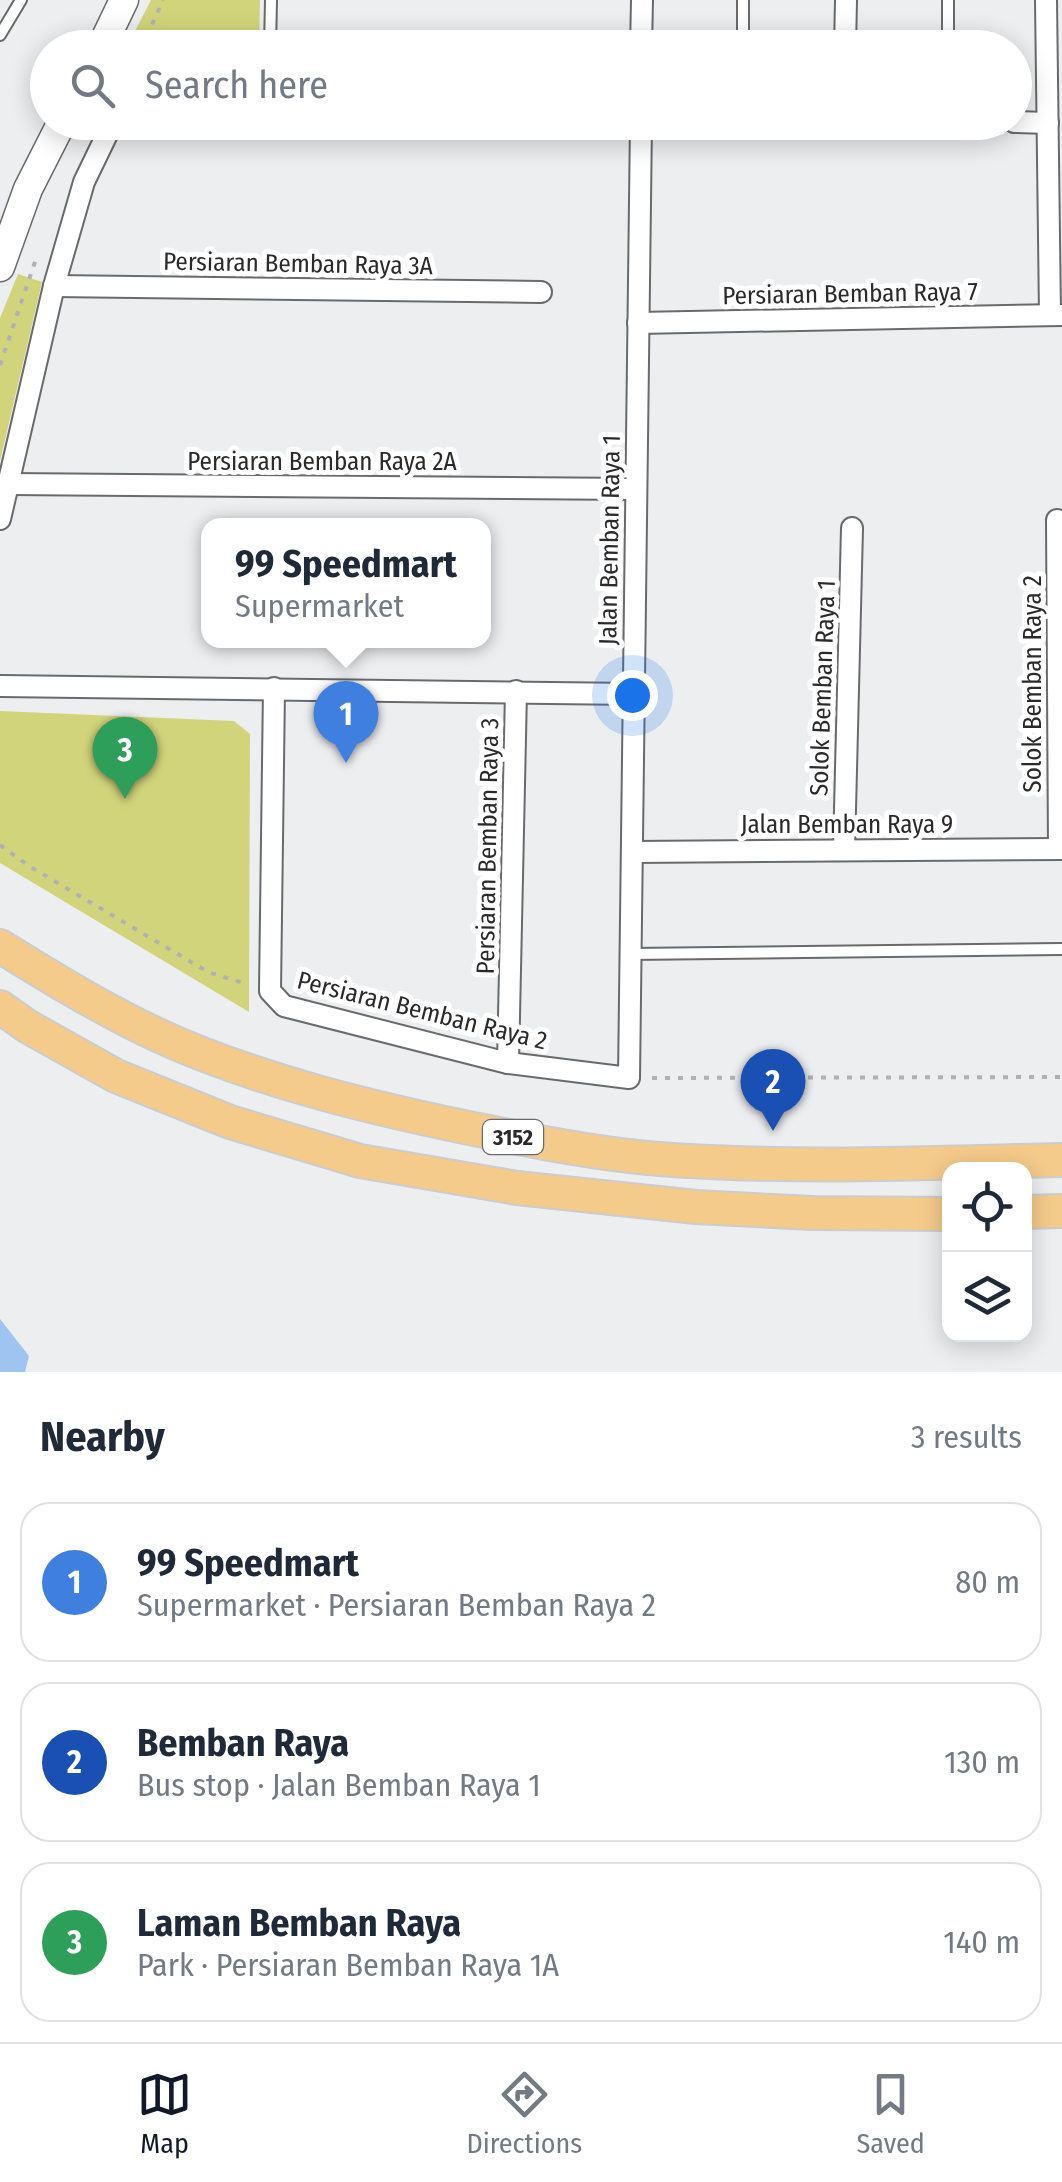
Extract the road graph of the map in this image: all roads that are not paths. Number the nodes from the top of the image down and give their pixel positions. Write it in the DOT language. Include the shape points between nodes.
graph roads {
  1 [pos="21,0"];
  2 [pos="124,0"];
  3 [pos="271,0"];
  4 [pos="642,0"];
  5 [pos="743,0"];
  6 [pos="846,0"];
  7 [pos="948,0"];
  8 [pos="1046,0"];
  9 [pos="110,30"];
  10 [pos="270,30"];
  11 [pos="642,30"];
  12 [pos="743,30"];
  13 [pos="845,30"];
  14 [pos="948,30"];
  15 [pos="1054,31"];
  16 [pos="0,35"];
  17 [pos="1032,123"];
  18 [pos="1048,123"];
  19 [pos="53,140"];
  20 [pos="104,140"];
  21 [pos="641,140"];
  22 [pos="0,267"];
  23 [pos="54,286"];
  24 [pos="541,292"];
  25 [pos="1056,315"];
  26 [pos="638,323"];
  27 [pos="7,484"];
  28 [pos="636,489"];
  29 [pos="0,519"];
  30 [pos="1057,520"];
  31 [pos="852,528"];
  32 [pos="0,686"];
  33 [pos="274,688"];
  34 [pos="516,691"];
  35 [pos="634,694"];
  36 [pos="1060,849"];
  37 [pos="844,850"];
  38 [pos="632,852"];
  39 [pos="0,946"];
  40 [pos="1062,949"];
  41 [pos="630,954"];
  42 [pos="0,1007"];
  43 [pos="508,1063"];
  44 [pos="629,1078"];
  45 [pos="1062,1160"];
  46 [pos="1062,1211"];
  47 [pos="1032,1212"];
  48 [pos="942,1214"];
  1 -- 16 [label="lane"];
  2 -- 9 [label="street"];
  3 -- 10 [label="lane"];
  4 -- 11 [label="street"];
  5 -- 12 [label="lane"];
  6 -- 13 [label="street"];
  7 -- 14 [label="lane"];
  8 -- 15 [label="street"];
  15 -- 18 [label="street"];
  17 -- 18 [label="street"];
  18 -- 25 [label="street"];
  19 -- 22 [label="street"];
  20 -- 23 [label="street" via="84,182"];
  21 -- 26 [label="street, Jalan Bemban Raya 1"];
  23 -- 24 [label="street, Persiaran Bemban Raya 3A"];
  23 -- 27 [label="street"];
  25 -- 26 [label="street, Persiaran Bemban Raya 7"];
  26 -- 28 [label="street, Jalan Bemban Raya 1"];
  27 -- 28 [label="street, Persiaran Bemban Raya 2A"];
  27 -- 29 [label="street"];
  28 -- 35 [label="street, Jalan Bemban Raya 1"];
  30 -- 36 [label="street, Solok Bemban Raya 2"];
  31 -- 37 [label="street, Solok Bemban Raya 1"];
  32 -- 33 [label="street"];
  33 -- 34 [label="street"];
  33 -- 43 [label="street, Persiaran Bemban Raya 2" via="270,991 284,1006"];
  34 -- 35 [label="street"];
  34 -- 43 [label="street, Persiaran Bemban Raya 3"];
  35 -- 38 [label="street, Jalan Bemban Raya 1"];
  36 -- 37 [label="street, Jalan Bemban Raya 9"];
  37 -- 38 [label="street, Jalan Bemban Raya 9"];
  38 -- 41 [label="street, Jalan Bemban Raya 1"];
  39 -- 45 [label="main road, 3152" via="178,1044 264,1076 538,1142 731,1163"];
  40 -- 41 [label="lane"];
  41 -- 44 [label="street, Jalan Bemban Raya 1"];
  42 -- 48 [label="main road, 3152" via="116,1076 230,1122 360,1161 517,1188 696,1207"];
  43 -- 44 [label="street, Persiaran Bemban Raya 2"];
  46 -- 47 [label="main road"];
}
